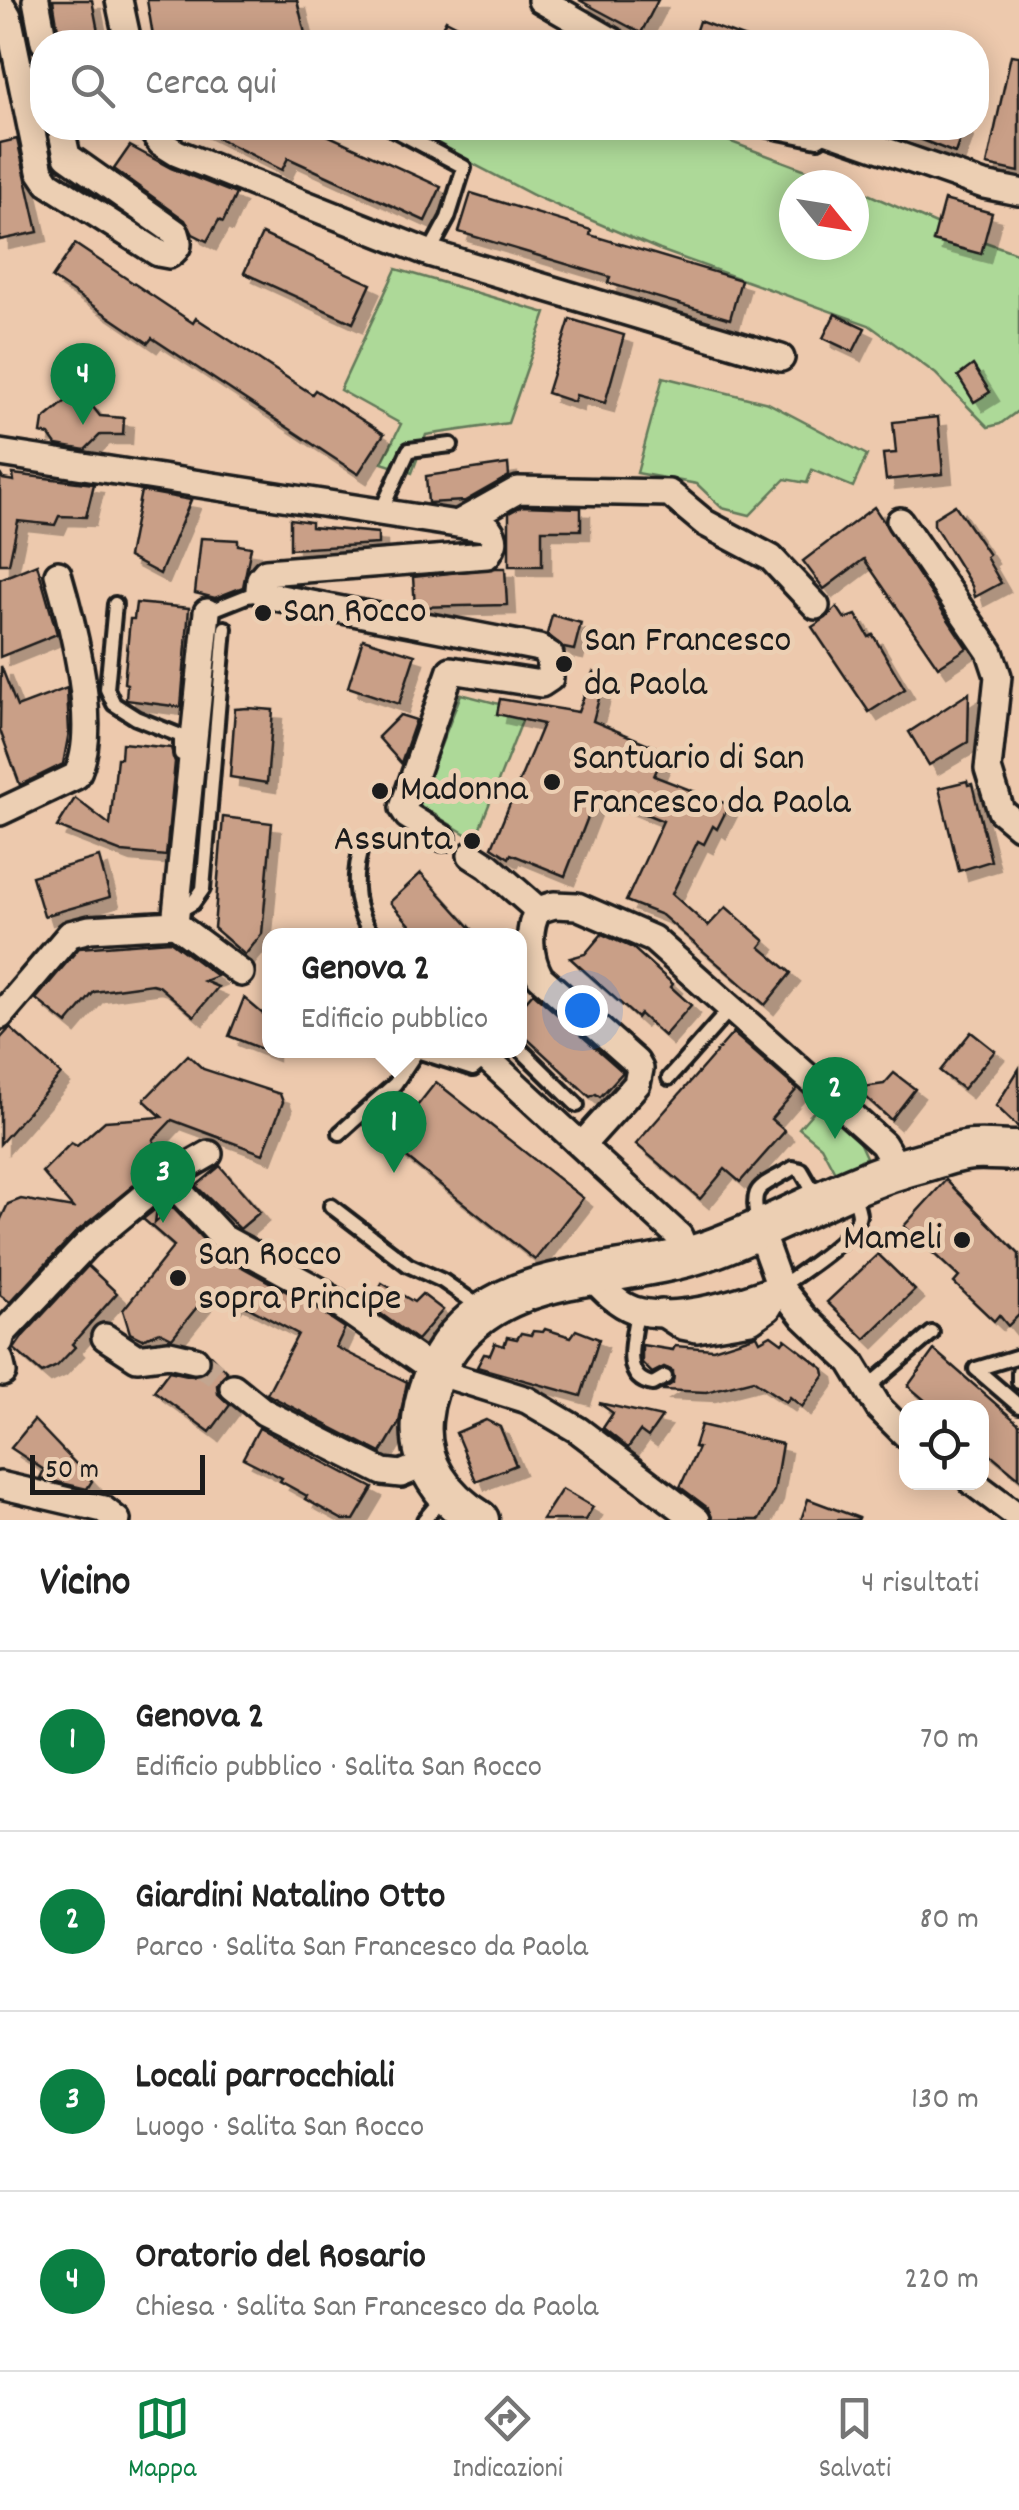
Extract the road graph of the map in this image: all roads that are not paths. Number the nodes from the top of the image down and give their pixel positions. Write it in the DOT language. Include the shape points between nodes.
graph roads {
  1 [pos="36,0"];
  2 [pos="118,0"];
  3 [pos="541,0"];
  4 [pos="0,3"];
  5 [pos="42,30"];
  6 [pos="125,30"];
  7 [pos="593,30"];
  8 [pos="30,123"];
  9 [pos="34,140"];
  10 [pos="64,140"];
  11 [pos="160,140"];
  12 [pos="413,140"];
  13 [pos="855,140"];
  14 [pos="1019,192"];
  15 [pos="429,253"];
  16 [pos="781,358"];
  17 [pos="451,446"];
  18 [pos="0,453"];
  19 [pos="381,512"];
  20 [pos="900,521"];
  21 [pos="459,522"];
  22 [pos="58,574"];
  23 [pos="261,594"];
  24 [pos="115,604"];
  25 [pos="816,606"];
  26 [pos="216,620"];
  27 [pos="6,808"];
  28 [pos="1019,826"];
  29 [pos="444,838"];
  30 [pos="360,852"];
  31 [pos="471,855"];
  32 [pos="538,910"];
  33 [pos="176,918"];
  34 [pos="367,928"];
  35 [pos="241,973"];
  36 [pos="729,1010"];
  37 [pos="0,1016"];
  38 [pos="527,1056"];
  39 [pos="412,1058"];
  40 [pos="439,1058"];
  41 [pos="479,1058"];
  42 [pos="486,1058"];
  43 [pos="547,1075"];
  44 [pos="669,1078"];
  45 [pos="525,1094"];
  46 [pos="577,1105"];
  47 [pos="340,1133"];
  48 [pos="582,1146"];
  49 [pos="1019,1151"];
  50 [pos="209,1154"];
  51 [pos="898,1169"];
  52 [pos="168,1178"];
  53 [pos="835,1196"];
  54 [pos="331,1206"];
  55 [pos="760,1229"];
  56 [pos="687,1256"];
  57 [pos="590,1276"];
  58 [pos="780,1286"];
  59 [pos="485,1310"];
  60 [pos="649,1312"];
  61 [pos="932,1333"];
  62 [pos="105,1336"];
  63 [pos="0,1342"];
  64 [pos="1019,1356"];
  65 [pos="442,1359"];
  66 [pos="195,1360"];
  67 [pos="1019,1372"];
  68 [pos="665,1377"];
  69 [pos="1019,1382"];
  70 [pos="234,1387"];
  71 [pos="866,1389"];
  72 [pos="1019,1406"];
  73 [pos="899,1428"];
  74 [pos="0,1485"];
  75 [pos="983,1490"];
  76 [pos="432,1492"];
  77 [pos="112,1515"];
  78 [pos="1019,1517"];
  79 [pos="479,1520"];
  80 [pos="696,1520"];
  1 -- 5 [label="street"];
  2 -- 6 [label="street"];
  3 -- 7 [label="street"];
  4 -- 8 [label="street"];
  9 -- 10 [label="street" via="48,183 158,253 176,250 176,233 68,156"];
  11 -- 15 [label="street" via="177,154"];
  12 -- 15 [label="lane" via="464,167"];
  13 -- 14 [label="street"];
  15 -- 16 [label="street"];
  17 -- 19 [label="lane" via="409,450"];
  18 -- 19 [label="street"];
  19 -- 21 [label="street"];
  20 -- 28 [label="street" via="990,652 998,676 988,769 1002,811"];
  21 -- 23 [label="street" via="489,529 494,546 487,555 266,572"];
  21 -- 25 [label="street" via="518,490 669,493 704,523 771,558"];
  22 -- 27 [label="street" via="75,634 86,739 76,776"];
  23 -- 26 [label="lane" via="247,596"];
  23 -- 29 [label="street" via="550,655 550,678 541,684 457,669 448,676 403,808"];
  24 -- 33 [label="lane" via="107,689 114,704 182,741 168,892"];
  26 -- 33 [label="street"];
  30 -- 34 [label="lane" via="354,889"];
  31 -- 32 [label="street"];
  32 -- 36 [label="street" via="577,906 653,939"];
  32 -- 48 [label="street" via="530,940 540,977 640,1070 637,1084"];
  33 -- 35 [label="street"];
  33 -- 37 [label="street" via="70,934"];
  36 -- 44 [label="lane"];
  36 -- 51 [label="street" via="883,1144"];
  38 -- 43 [label="lane"];
  39 -- 47 [label="lane" via="395,1084"];
  40 -- 41 [label="lane" via="473,1068"];
  42 -- 45 [label="street"];
  43 -- 45 [label="lane"];
  43 -- 46 [label="lane"];
  45 -- 48 [label="street"];
  48 -- 56 [label="street" via="680,1236"];
  49 -- 51 [label="street" via="961,1152"];
  50 -- 52 [label="street"];
  51 -- 53 [label="street"];
  52 -- 63 [label="street" via="66,1264"];
  52 -- 65 [label="street" via="223,1238"];
  53 -- 55 [label="street"];
  53 -- 58 [label="lane" via="859,1215 854,1228"];
  54 -- 59 [label="lane"];
  55 -- 56 [label="street"];
  55 -- 58 [label="street"];
  56 -- 57 [label="street"];
  57 -- 59 [label="street" via="508,1296"];
  57 -- 60 [label="street" via="611,1296"];
  58 -- 60 [label="street" via="701,1310"];
  58 -- 71 [label="street" via="851,1362"];
  59 -- 65 [label="street"];
  60 -- 68 [label="lane" via="630,1359 643,1383"];
  61 -- 71 [label="lane"];
  62 -- 66 [label="street" via="138,1358 169,1354"];
  64 -- 72 [label="lane" via="976,1369"];
  65 -- 76 [label="street" via="422,1420"];
  65 -- 80 [label="street" via="578,1430"];
  67 -- 69 [label="lane"];
  70 -- 76 [label="street" via="264,1412"];
  71 -- 73 [label="street"];
  74 -- 77 [label="street"];
  75 -- 78 [label="street"];
  76 -- 79 [label="street"];
}
